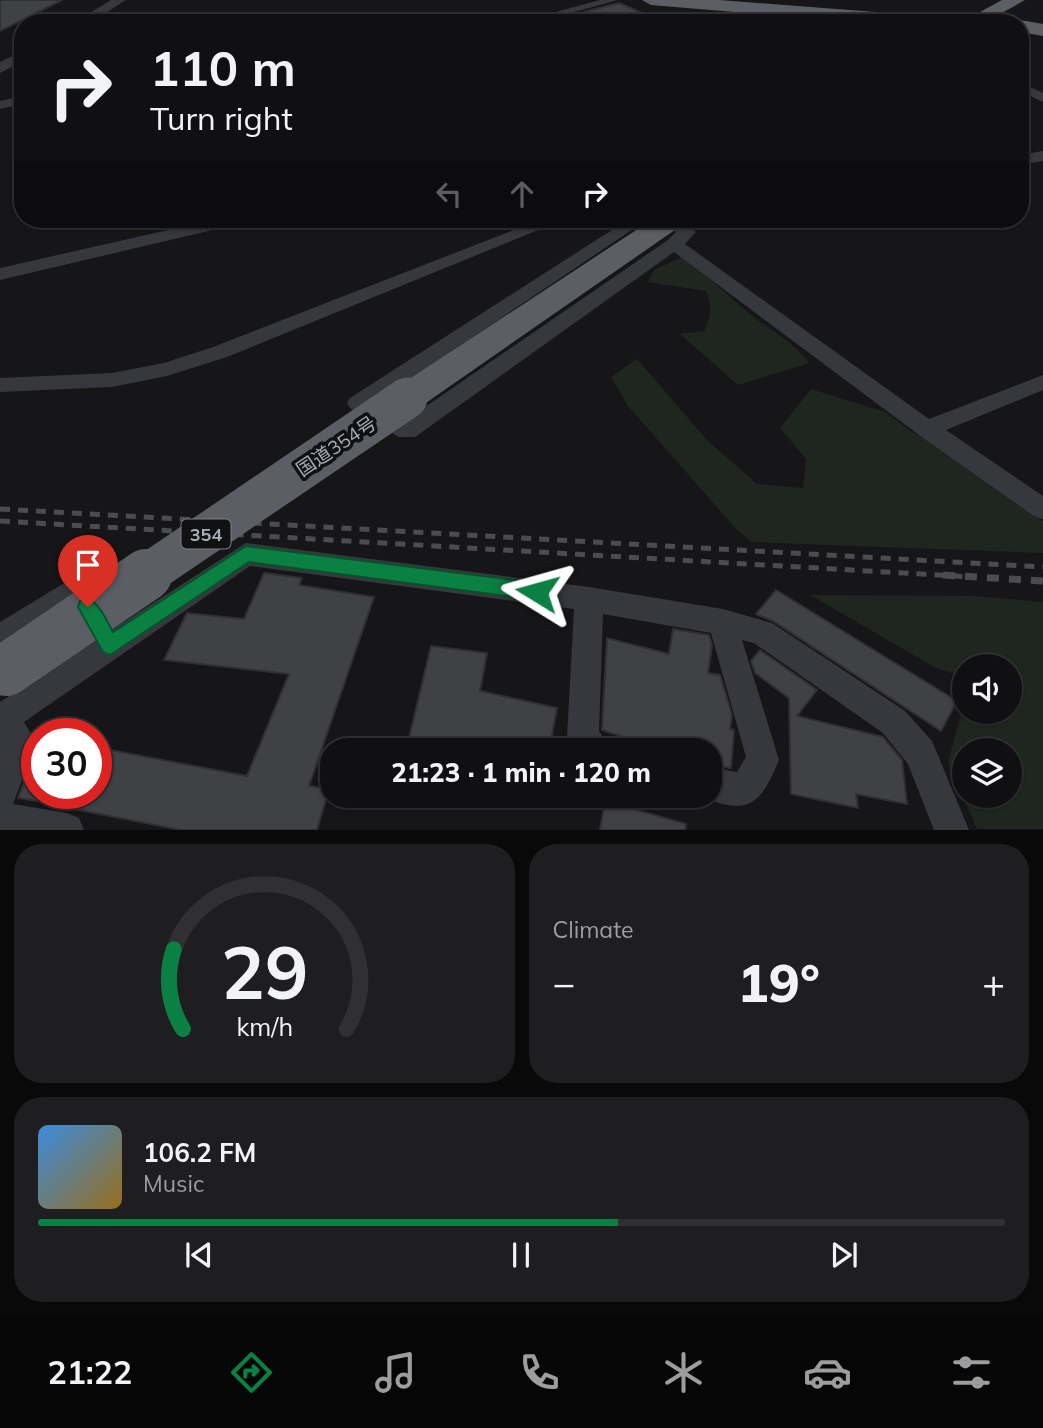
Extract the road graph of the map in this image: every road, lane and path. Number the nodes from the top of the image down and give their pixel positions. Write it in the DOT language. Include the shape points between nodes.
graph roads {
  1 [pos="120,0"];
  2 [pos="613,0"];
  3 [pos="651,0"];
  4 [pos="817,13"];
  5 [pos="96,14"];
  6 [pos="564,14"];
  7 [pos="824,14"];
  8 [pos="829,14"];
  9 [pos="199,228"];
  10 [pos="534,228"];
  11 [pos="658,228"];
  12 [pos="659,228"];
  13 [pos="660,228"];
  14 [pos="670,228"];
  15 [pos="0,274"];
  16 [pos="1043,382"];
  17 [pos="0,385"];
  18 [pos="927,429"];
  19 [pos="1043,509"];
  20 [pos="589,599"];
  21 [pos="723,622"];
  22 [pos="110,645"];
  23 [pos="1,684"];
  24 [pos="584,738"];
  25 [pos="722,786"];
  26 [pos="0,794"];
  27 [pos="0,818"];
  28 [pos="67,830"];
  29 [pos="952,830"];
  1 -- 5 [label="street"];
  2 -- 6 [label="street"];
  3 -- 4 [label="highway"];
  4 -- 7 [label="highway"];
  4 -- 8 [label="highway"];
  9 -- 15 [label="street"];
  10 -- 17 [label="street" via="167,369 112,380"];
  11 -- 13 [label="street" via="358,403 407,431"];
  12 -- 23 [label="highway, 国道354号 / 354, bridge" via="407,398"];
  14 -- 18 [label="street"];
  16 -- 18 [label="street"];
  18 -- 19 [label="street"];
  20 -- 21 [label="street"];
  20 -- 22 [label="street" via="246,554"];
  20 -- 24 [label="street"];
  21 -- 25 [label="street" via="763,760 745,790"];
  21 -- 29 [label="street" via="762,632 894,722 920,753"];
  22 -- 23 [label="street"];
  22 -- 23 [label="street" via="76,588"];
  23 -- 26 [label="street" via="20,743"];
  27 -- 28 [label="street"];
}
